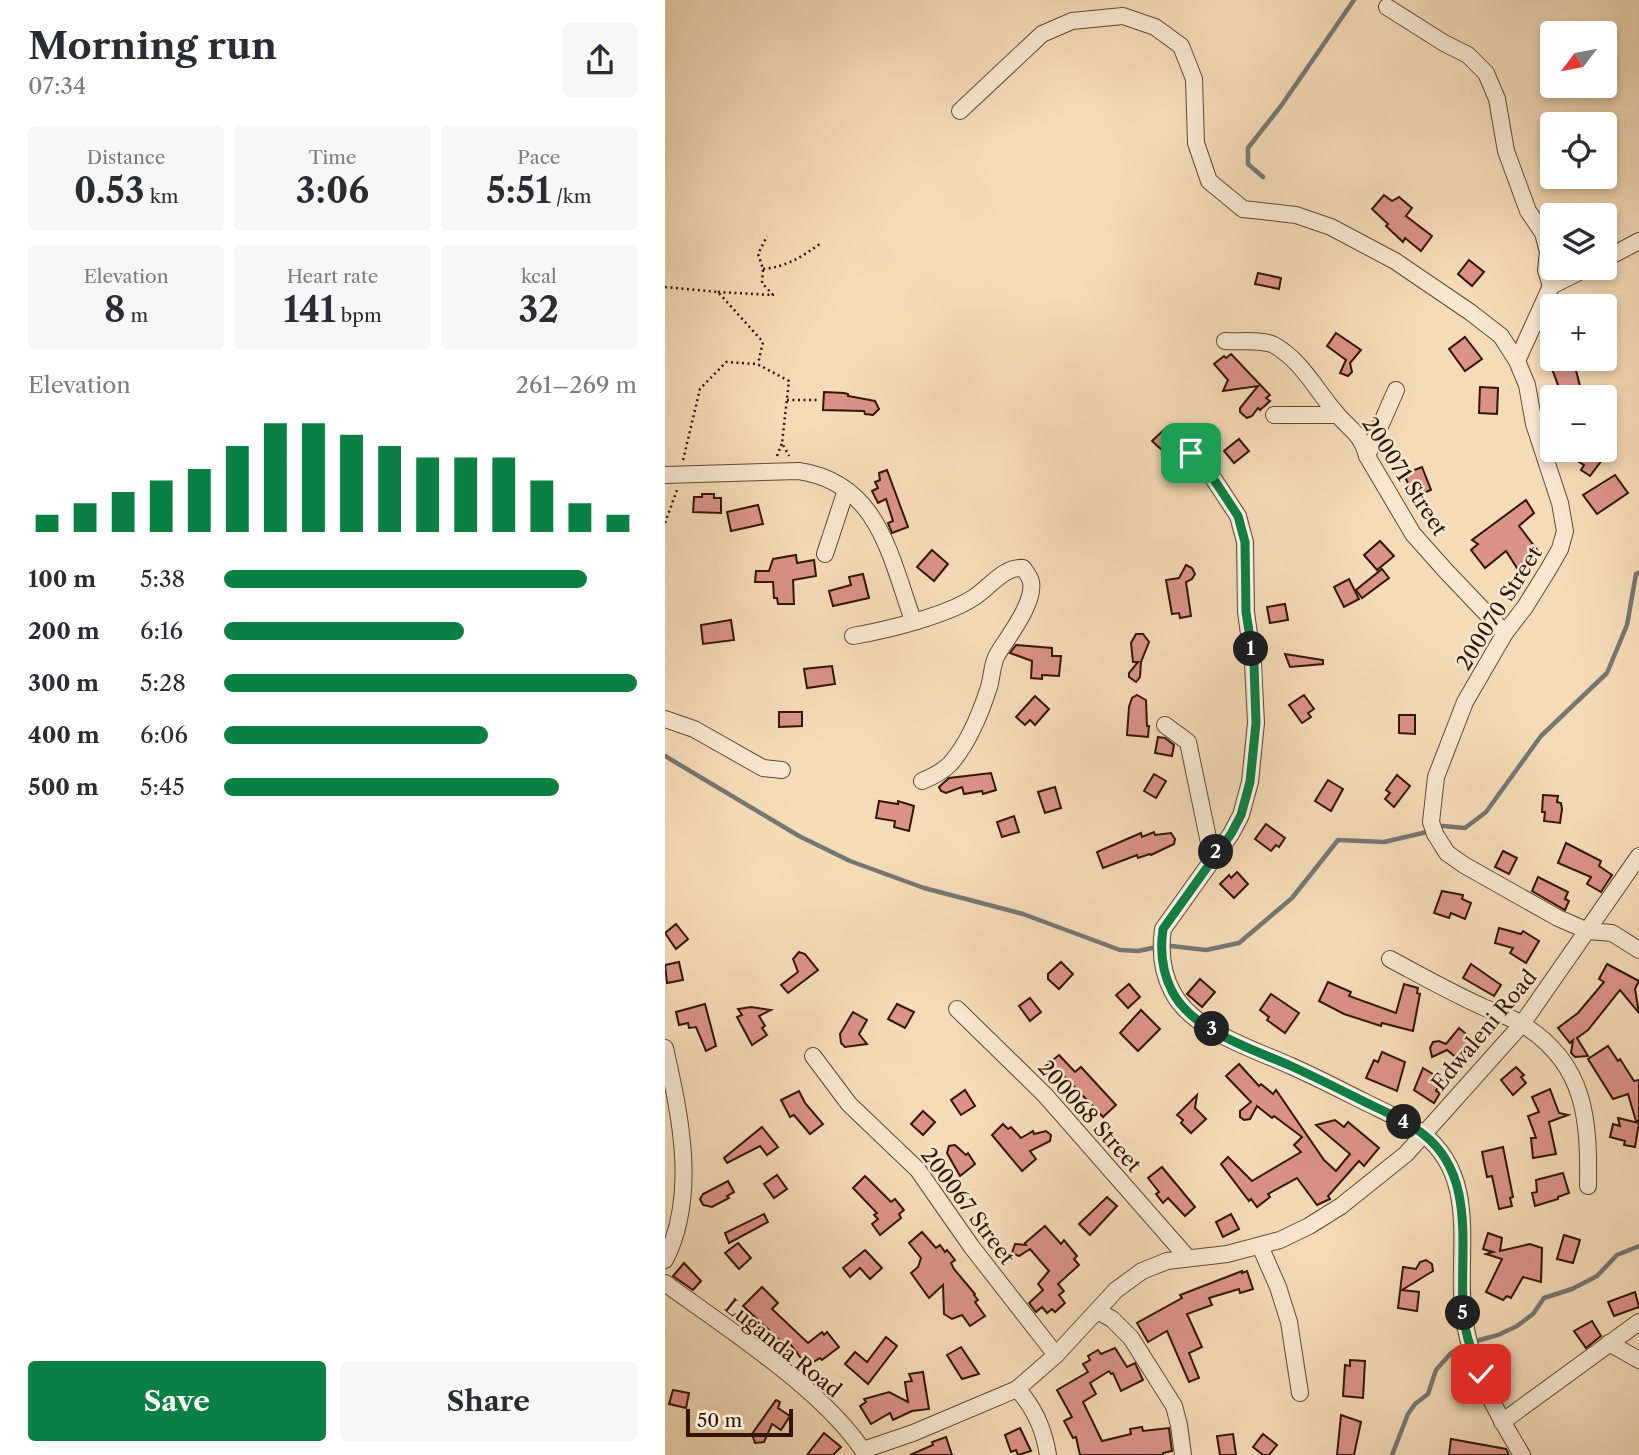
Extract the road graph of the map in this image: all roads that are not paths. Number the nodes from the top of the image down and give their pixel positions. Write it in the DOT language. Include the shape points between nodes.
graph roads {
  1 [pos="1387,7"];
  2 [pos="960,111"];
  3 [pos="1639,241"];
  4 [pos="1617,253"];
  5 [pos="1564,280"];
  6 [pos="1552,286"];
  7 [pos="1225,341"];
  8 [pos="1517,361"];
  9 [pos="1396,390"];
  10 [pos="1274,415"];
  11 [pos="1337,415"];
  12 [pos="1191,453"];
  13 [pos="1367,456"];
  14 [pos="672,475"];
  15 [pos="846,490"];
  16 [pos="825,554"];
  17 [pos="913,620"];
  18 [pos="1505,633"];
  19 [pos="853,636"];
  20 [pos="665,719"];
  21 [pos="1165,725"];
  22 [pos="782,769"];
  23 [pos="922,781"];
  24 [pos="1639,856"];
  25 [pos="1212,857"];
  26 [pos="1588,931"];
  27 [pos="1639,950"];
  28 [pos="1390,959"];
  29 [pos="957,1009"];
  30 [pos="1522,1024"];
  31 [pos="665,1048"];
  32 [pos="813,1056"];
  33 [pos="1424,1134"];
  34 [pos="1588,1186"];
  35 [pos="1260,1245"];
  36 [pos="1187,1257"];
  37 [pos="665,1260"];
  38 [pos="665,1283"];
  39 [pos="1097,1311"];
  40 [pos="1639,1322"];
  41 [pos="1609,1343"];
  42 [pos="1056,1355"];
  43 [pos="1639,1360"];
  44 [pos="1017,1389"];
  45 [pos="1300,1394"];
  46 [pos="1502,1422"];
  47 [pos="865,1453"];
  48 [pos="1048,1455"];
  49 [pos="1183,1455"];
  50 [pos="1522,1455"];
  1 -- 6 [label="street" via="1468,55 1486,73 1497,99 1506,151 1528,211 1543,233"];
  2 -- 8 [label="street, 200070 Street" via="1042,34 1072,21 1123,16 1155,27 1181,46 1194,79 1196,143 1209,181 1243,209 1296,215 1331,227 1395,261 1501,336"];
  3 -- 4 [label="street"];
  5 -- 6 [label="street"];
  6 -- 8 [label="street"];
  7 -- 11 [label="street, 200071 Street" via="1271,343 1305,371"];
  8 -- 18 [label="street, 200070 Street" via="1565,531 1548,570"];
  9 -- 13 [label="street"];
  10 -- 11 [label="street"];
  11 -- 13 [label="street, 200071 Street" via="1356,432"];
  12 -- 25 [label="street" via="1238,516 1245,542 1246,612 1254,664 1256,723 1250,782 1241,815"];
  13 -- 18 [label="street, 200071 Street" via="1413,534"];
  14 -- 15 [label="street" via="799,471 820,474"];
  15 -- 16 [label="street"];
  15 -- 17 [label="street" via="881,530"];
  17 -- 19 [label="street"];
  17 -- 23 [label="street" via="968,601 1015,567 1023,568 1031,582 1031,593 996,657 973,726 950,764"];
  18 -- 26 [label="street, 200070 Street" via="1465,702 1443,758 1431,822 1447,853 1464,865"];
  20 -- 22 [label="street" via="694,729 763,768"];
  21 -- 25 [label="street" via="1188,742"];
  24 -- 26 [label="street, Edwaleni Road"];
  25 -- 33 [label="street" via="1163,929 1163,963 1172,992 1213,1030"];
  26 -- 27 [label="street, 200070 Street" via="1612,933"];
  26 -- 30 [label="street, Edwaleni Road"];
  28 -- 30 [label="street"];
  29 -- 36 [label="street, 200068 Street" via="1045,1095"];
  30 -- 33 [label="street, Edwaleni Road"];
  30 -- 34 [label="street" via="1558,1054 1572,1075 1588,1133"];
  31 -- 37 [label="street" via="685,1166 680,1209"];
  32 -- 42 [label="street, 200067 Street" via="849,1104 918,1170 971,1247"];
  33 -- 35 [label="street, Edwaleni Road" via="1341,1206 1280,1240"];
  33 -- 46 [label="street" via="1451,1168 1459,1193 1464,1322 1469,1346"];
  35 -- 36 [label="street, Edwaleni Road" via="1227,1254"];
  35 -- 45 [label="street" via="1289,1322"];
  36 -- 39 [label="street, Edwaleni Road" via="1142,1271"];
  38 -- 47 [label="street, Luganda Road" via="805,1389 843,1424"];
  39 -- 42 [label="street, Edwaleni Road"];
  39 -- 49 [label="street" via="1131,1338 1161,1384 1174,1406"];
  40 -- 41 [label="street"];
  41 -- 43 [label="street"];
  41 -- 46 [label="street"];
  42 -- 44 [label="street, Edwaleni Road"];
  44 -- 47 [label="street, Edwaleni Road"];
  44 -- 48 [label="street" via="1035,1412"];
  46 -- 50 [label="street"];
}
